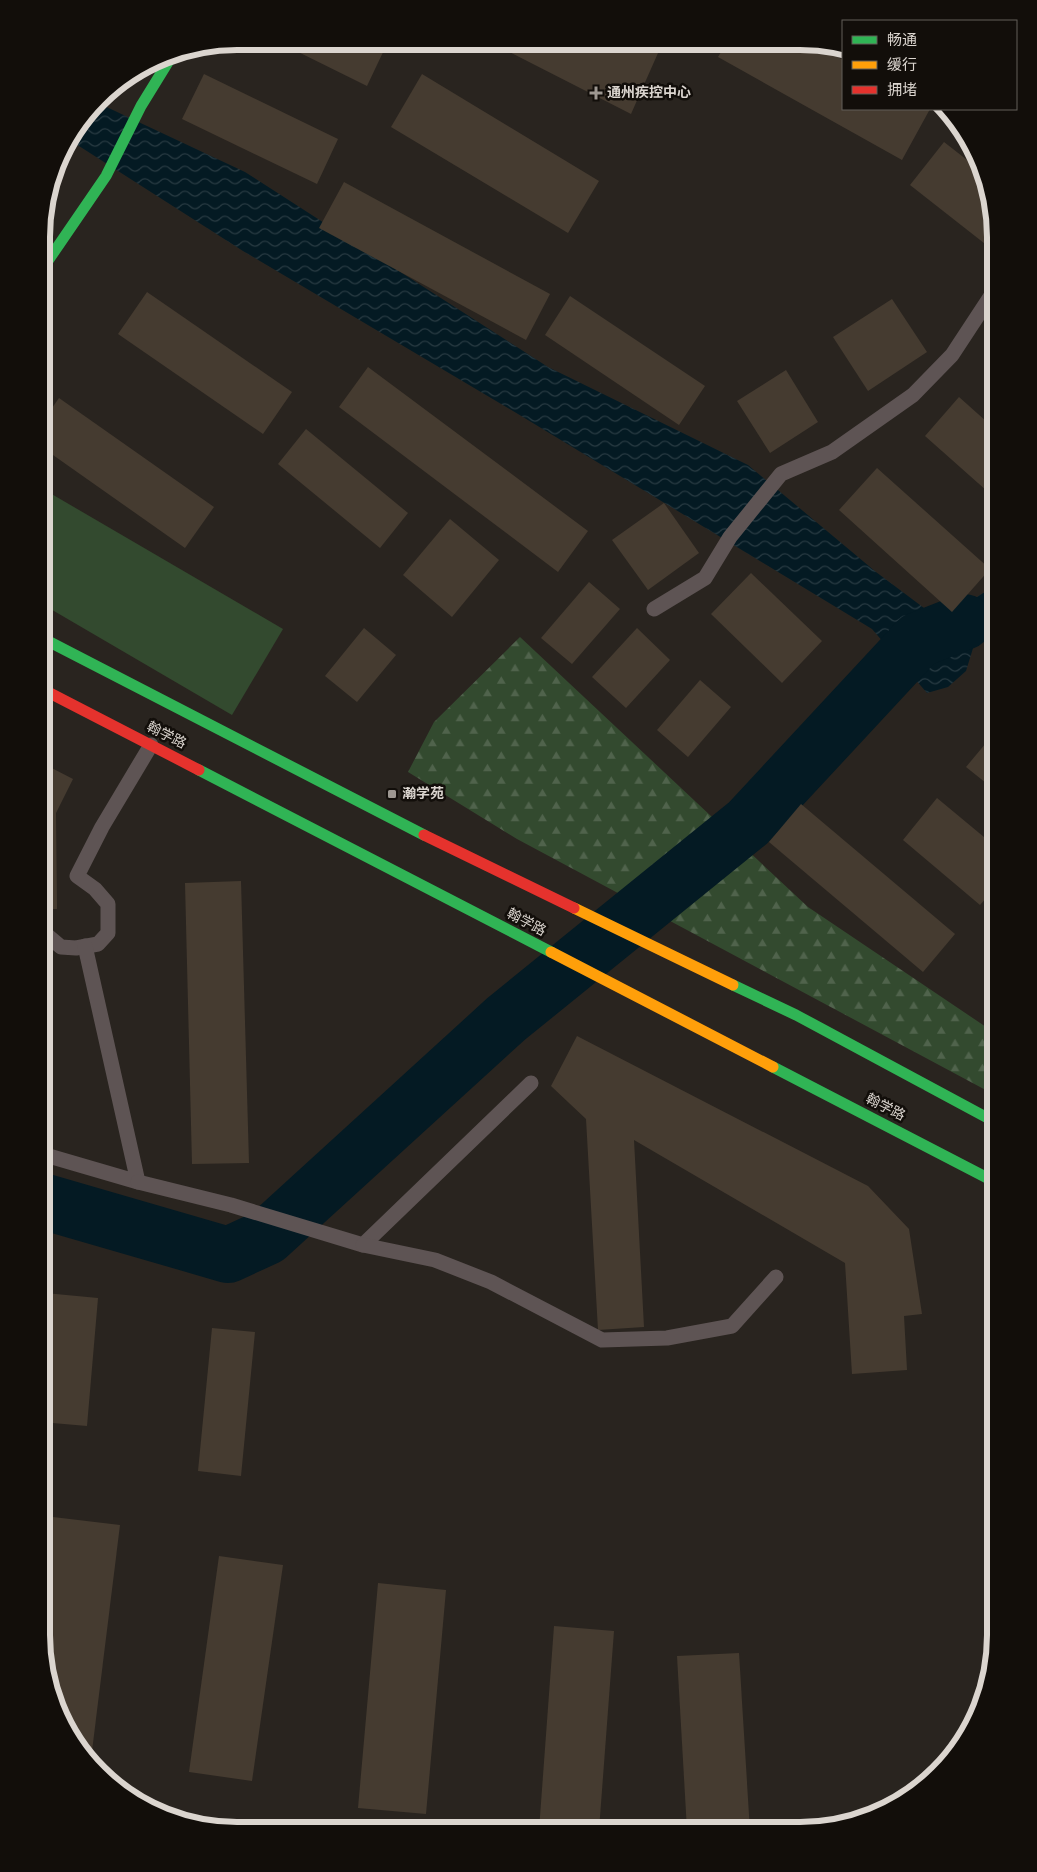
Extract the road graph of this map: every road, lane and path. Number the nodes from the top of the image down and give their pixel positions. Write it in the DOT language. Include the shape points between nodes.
graph roads {
  1 [pos="167,64"];
  2 [pos="50,258"];
  3 [pos="987,302"];
  4 [pos="654,609"];
  5 [pos="50,642"];
  6 [pos="50,693"];
  7 [pos="151,745"];
  8 [pos="50,938"];
  9 [pos="85,946"];
  10 [pos="531,1083"];
  11 [pos="987,1117"];
  12 [pos="50,1156"];
  13 [pos="987,1177"];
  14 [pos="138,1182"];
  15 [pos="364,1245"];
  16 [pos="776,1277"];
  1 -- 2 [label="street" via="141,106 106,176"];
  3 -- 4 [label="lane" via="952,355 914,395 832,452 781,474 730,537 705,578"];
  5 -- 11 [label="street" via="418,832 796,1015"];
  6 -- 7 [label="street, 翰学路"];
  7 -- 9 [label="lane" via="76,876 95,889 108,904 108,932 98,944"];
  7 -- 13 [label="street, 翰学路"];
  8 -- 9 [label="lane" via="61,947"];
  9 -- 14 [label="lane"];
  10 -- 15 [label="lane"];
  12 -- 14 [label="lane"];
  14 -- 15 [label="lane" via="231,1205"];
  15 -- 16 [label="lane" via="435,1260 491,1282 602,1340 667,1338 732,1326"];
}
